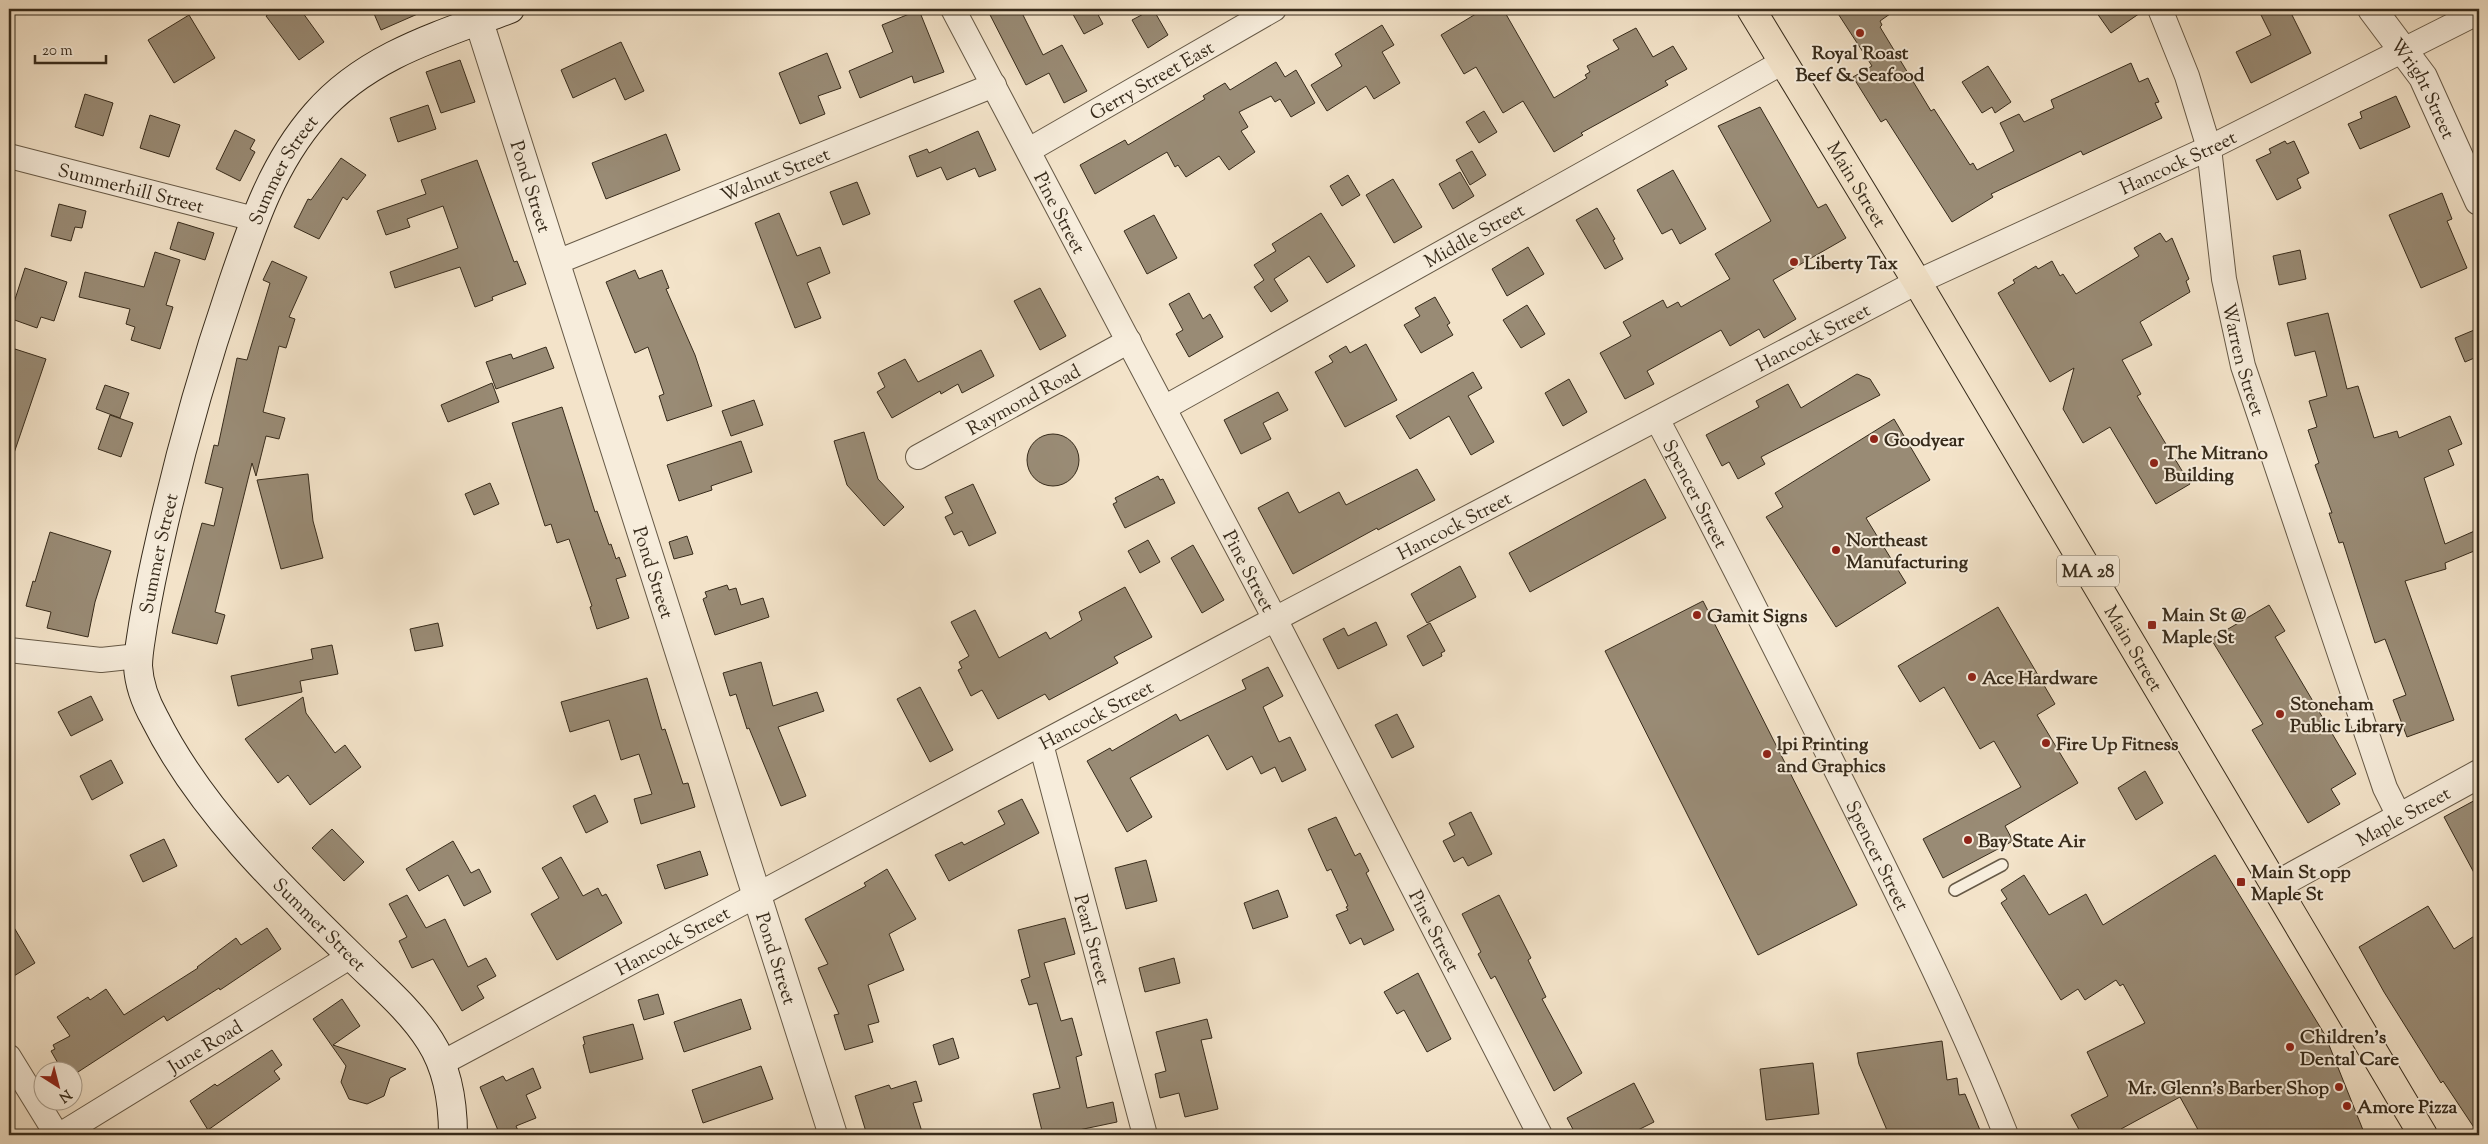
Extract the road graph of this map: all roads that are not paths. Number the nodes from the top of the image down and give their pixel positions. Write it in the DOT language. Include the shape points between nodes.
graph roads {
  1 [pos="510,9"];
  2 [pos="953,9"];
  3 [pos="1274,9"];
  4 [pos="1750,9"];
  5 [pos="2160,9"];
  6 [pos="2372,9"];
  7 [pos="2479,12"];
  8 [pos="478,14"];
  9 [pos="2404,50"];
  10 [pos="1783,62"];
  11 [pos="994,85"];
  12 [pos="2210,148"];
  13 [pos="1029,150"];
  14 [pos="9,156"];
  15 [pos="2479,201"];
  16 [pos="254,219"];
  17 [pos="557,262"];
  18 [pos="1917,282"];
  19 [pos="1129,341"];
  20 [pos="1164,408"];
  21 [pos="1657,418"];
  22 [pos="918,457"];
  23 [pos="1276,619"];
  24 [pos="9,650"];
  25 [pos="138,656"];
  26 [pos="1041,744"];
  27 [pos="2479,774"];
  28 [pos="2399,816"];
  29 [pos="2002,865"];
  30 [pos="2275,886"];
  31 [pos="1955,890"];
  32 [pos="758,895"];
  33 [pos="351,956"];
  34 [pos="9,1057"];
  35 [pos="442,1064"];
  36 [pos="58,1135"];
  37 [pos="453,1135"];
  38 [pos="833,1135"];
  39 [pos="1145,1135"];
  40 [pos="1540,1135"];
  41 [pos="2006,1135"];
  42 [pos="2423,1135"];
  1 -- 8 [label="street, Summer Street"];
  2 -- 11 [label="street, Pine Street"];
  3 -- 13 [label="street, Gerry Street East"];
  4 -- 10 [label="main road, Main Street / MA 28"];
  5 -- 12 [label="street, Warren Street" via="2188,76"];
  6 -- 9 [label="street, Wright Street"];
  7 -- 9 [label="street, Hancock Street"];
  8 -- 16 [label="street, Summer Street" via="384,59 338,91 304,128 282,162"];
  8 -- 17 [label="street, Pond Street"];
  9 -- 12 [label="street, Hancock Street"];
  9 -- 15 [label="street, Wright Street" via="2423,77"];
  10 -- 18 [label="main road, Main Street / MA 28"];
  10 -- 20 [label="street, Middle Street"];
  11 -- 13 [label="street, Pine Street"];
  11 -- 17 [label="street, Walnut Street"];
  12 -- 18 [label="street, Hancock Street"];
  12 -- 28 [label="street, Warren Street" via="2224,279 2243,366 2382,778"];
  13 -- 19 [label="street, Pine Street"];
  14 -- 16 [label="street, Summerhill Street"];
  16 -- 25 [label="street, Summer Street" via="203,370 176,469 150,581"];
  17 -- 32 [label="street, Pond Street"];
  18 -- 21 [label="street, Hancock Street"];
  18 -- 30 [label="main road, Main Street / MA 28"];
  19 -- 20 [label="street, Pine Street"];
  19 -- 22 [label="street, Raymond Road"];
  20 -- 23 [label="street, Pine Street"];
  21 -- 23 [label="street, Hancock Street"];
  21 -- 41 [label="street, Spencer Street" via="1732,560 1905,908"];
  23 -- 26 [label="street, Hancock Street"];
  23 -- 40 [label="street, Pine Street"];
  24 -- 25 [label="street" via="101,660"];
  25 -- 33 [label="street, Summer Street" via="139,677 146,701 172,750 252,854"];
  26 -- 32 [label="street, Hancock Street"];
  26 -- 39 [label="street, Pearl Street"];
  27 -- 28 [label="street, Maple Street"];
  28 -- 30 [label="street, Maple Street"];
  29 -- 31 [label="lane"];
  30 -- 42 [label="main road, Main Street / MA 28"];
  32 -- 35 [label="street, Hancock Street"];
  32 -- 38 [label="street, Pond Street"];
  33 -- 35 [label="street, Summer Street" via="422,1031"];
  33 -- 36 [label="street, June Road"];
  34 -- 36 [label="street"];
  35 -- 37 [label="street, Summer Street"];
}
